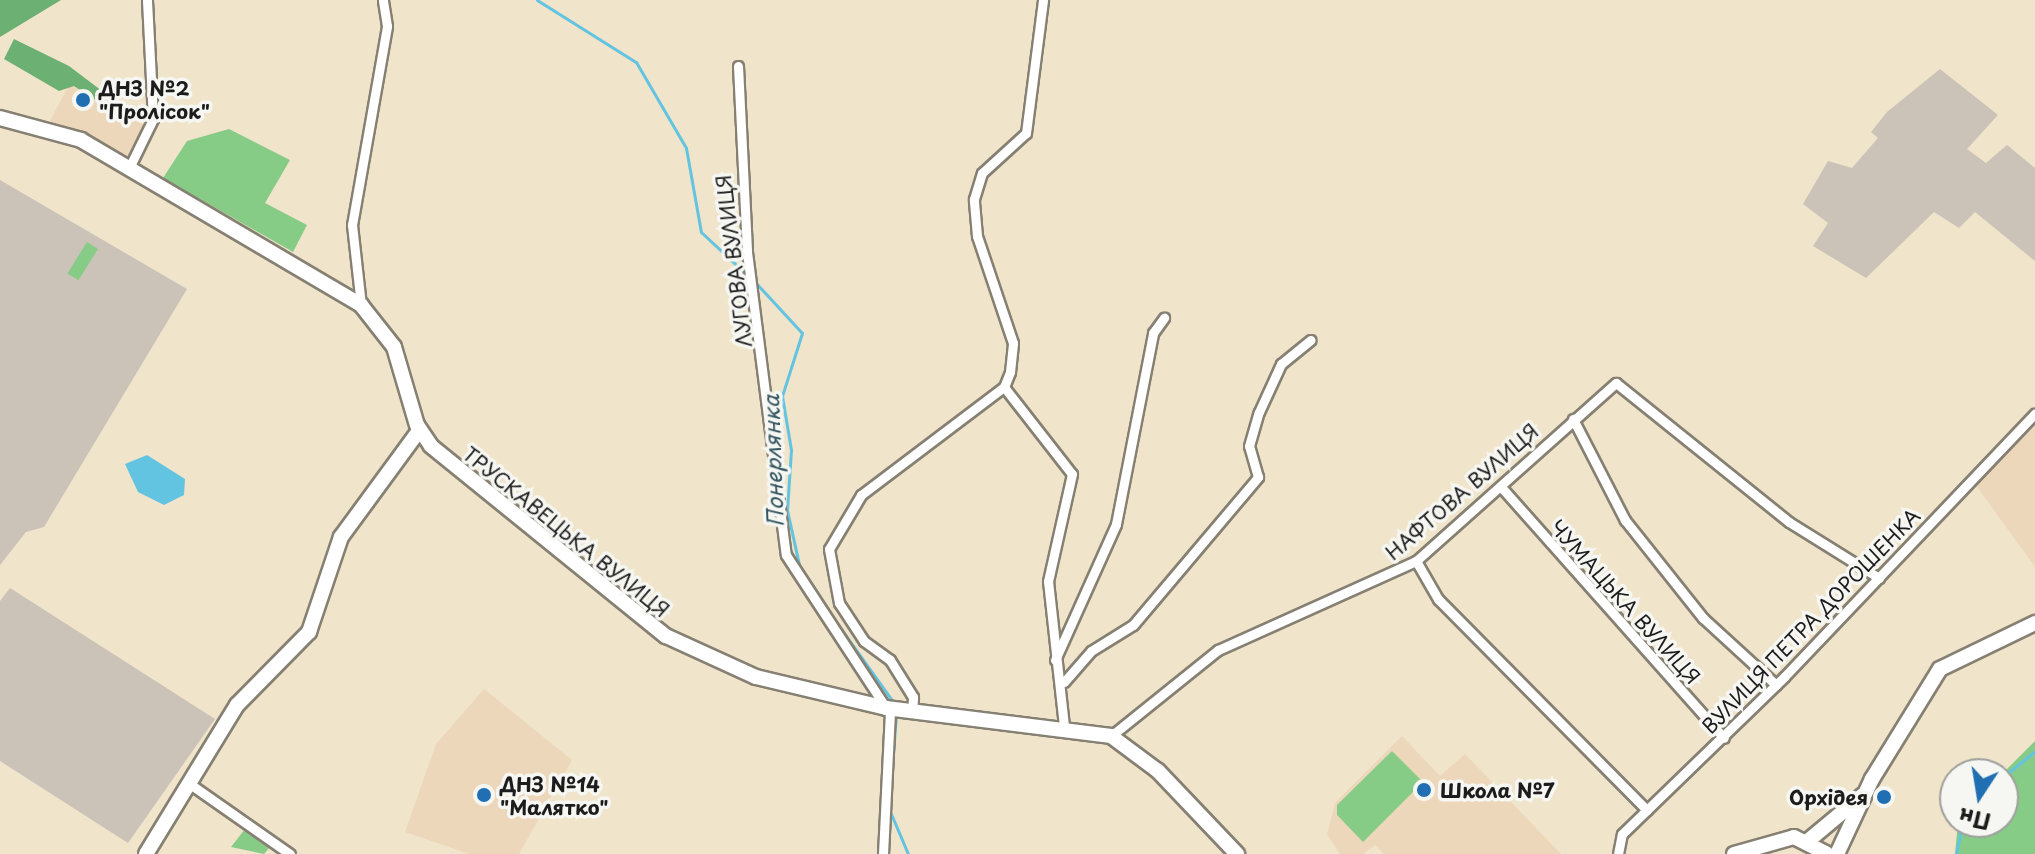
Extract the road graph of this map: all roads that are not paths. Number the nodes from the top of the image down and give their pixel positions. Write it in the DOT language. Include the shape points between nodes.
graph roads {
  1 [pos="147,0"];
  2 [pos="383,0"];
  3 [pos="1043,0"];
  4 [pos="738,66"];
  5 [pos="0,118"];
  6 [pos="129,168"];
  7 [pos="361,305"];
  8 [pos="1164,318"];
  9 [pos="1311,340"];
  10 [pos="1004,387"];
  11 [pos="2035,413"];
  12 [pos="1573,419"];
  13 [pos="419,431"];
  14 [pos="1502,488"];
  15 [pos="1416,561"];
  16 [pos="1879,578"];
  17 [pos="2035,623"];
  18 [pos="1055,660"];
  19 [pos="1064,682"];
  20 [pos="1776,685"];
  21 [pos="897,710"];
  22 [pos="1064,725"];
  23 [pos="1111,736"];
  24 [pos="1724,738"];
  25 [pos="190,784"];
  26 [pos="1863,795"];
  27 [pos="1647,810"];
  28 [pos="1809,840"];
  29 [pos="146,854"];
  30 [pos="290,854"];
  31 [pos="883,854"];
  32 [pos="1237,854"];
  33 [pos="1618,854"];
  34 [pos="1734,854"];
  35 [pos="1827,854"];
  36 [pos="1837,854"];
  1 -- 6 [label="street" via="153,119"];
  2 -- 7 [label="street" via="387,26 352,225"];
  3 -- 10 [label="street" via="1026,133 982,173 974,199 977,236 1013,343"];
  4 -- 21 [label="street, ЛУГОВА ВУЛИЦЯ" via="752,275 786,555"];
  5 -- 6 [label="main road, ТРУСКАВЕЦЬКА ВУЛИЦЯ" via="61,132"];
  6 -- 7 [label="main road, ТРУСКАВЕЦЬКА ВУЛИЦЯ"];
  7 -- 13 [label="main road, ТРУСКАВЕЦЬКА ВУЛИЦЯ" via="394,347"];
  8 -- 18 [label="street" via="1153,333 1116,524"];
  9 -- 19 [label="street" via="1281,364 1259,412 1249,446 1258,477 1133,625 1091,651"];
  10 -- 18 [label="street" via="1072,474 1048,581"];
  10 -- 21 [label="street" via="861,495 832,534 830,567 839,603 864,641 890,660 913,697"];
  11 -- 16 [label="street, ВУЛИЦЯ ПЕТРА ДОРОШЕНКА"];
  12 -- 14 [label="street, НАФТОВА ВУЛИЦЯ"];
  12 -- 16 [label="street, НАФТОВА ВУЛИЦЯ" via="1623,383 1789,522"];
  12 -- 20 [label="street" via="1625,520 1703,618"];
  13 -- 21 [label="main road, ТРУСКАВЕЦЬКА ВУЛИЦЯ" via="499,508 666,636 756,677"];
  13 -- 25 [label="main road" via="341,537 309,632 237,705"];
  14 -- 15 [label="street, НАФТОВА ВУЛИЦЯ"];
  14 -- 24 [label="street, ЧУМАЦЬКА ВУЛИЦЯ"];
  15 -- 23 [label="street, НАФТОВА ВУЛИЦЯ" via="1218,650"];
  15 -- 27 [label="street" via="1438,599"];
  16 -- 20 [label="street, ВУЛИЦЯ ПЕТРА ДОРОШЕНКА"];
  17 -- 26 [label="main road" via="1940,669"];
  18 -- 19 [label="street"];
  19 -- 22 [label="street"];
  20 -- 24 [label="street, ВУЛИЦЯ ПЕТРА ДОРОШЕНКА"];
  21 -- 22 [label="main road, ТРУСКАВЕЦЬКА ВУЛИЦЯ"];
  21 -- 31 [label="street"];
  22 -- 23 [label="main road, ТРУСКАВЕЦЬКА ВУЛИЦЯ"];
  23 -- 32 [label="main road, ТРУСКАВЕЦЬКА ВУЛИЦЯ" via="1158,771"];
  24 -- 27 [label="street, ВУЛИЦЯ ПЕТРА ДОРОШЕНКА"];
  25 -- 29 [label="main road"];
  25 -- 30 [label="street"];
  26 -- 28 [label="main road"];
  26 -- 36 [label="main road"];
  27 -- 33 [label="street, ВУЛИЦЯ ПЕТРА ДОРОШЕНКА" via="1622,834"];
  28 -- 34 [label="main road" via="1782,839"];
  28 -- 35 [label="main road"];
}
